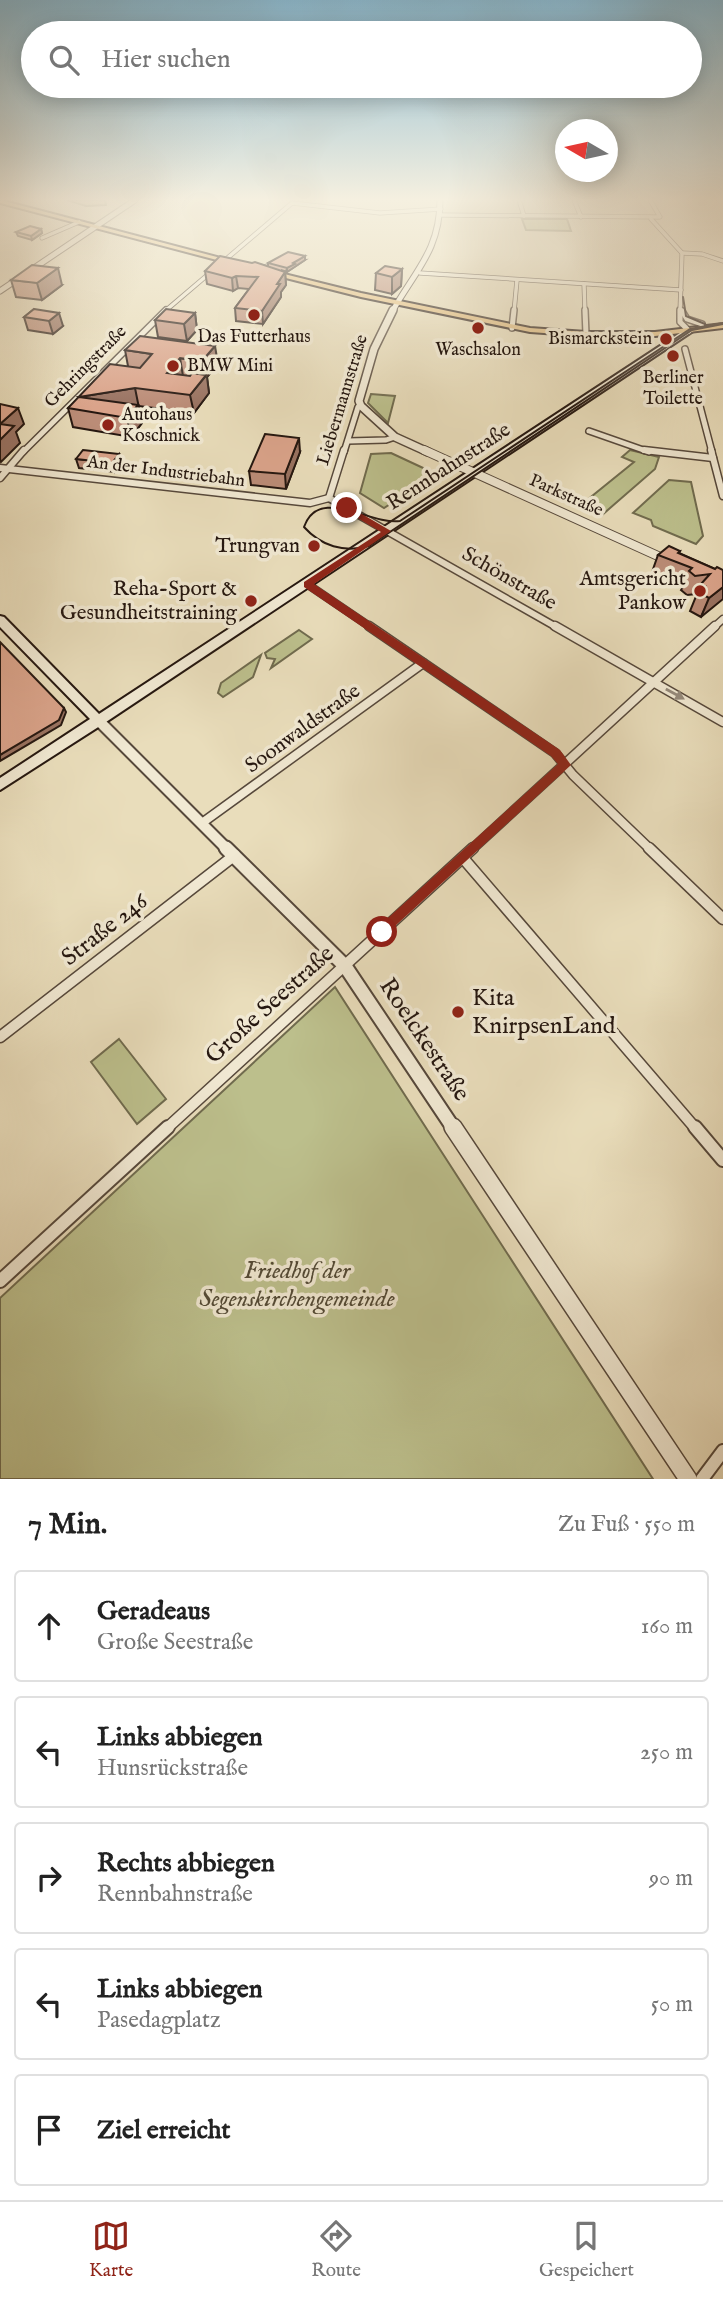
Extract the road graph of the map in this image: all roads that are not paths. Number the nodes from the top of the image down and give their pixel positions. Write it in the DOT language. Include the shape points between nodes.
graph roads {
  1 [pos="32,269"];
  2 [pos="213,269"];
  3 [pos="422,269"];
  4 [pos="682,269"];
  5 [pos="265,271"];
  6 [pos="420,273"];
  7 [pos="517,280"];
  8 [pos="584,284"];
  9 [pos="681,290"];
  10 [pos="0,291"];
  11 [pos="399,303"];
  12 [pos="682,306"];
  13 [pos="710,323"];
  14 [pos="702,324"];
  15 [pos="723,324"];
  16 [pos="512,328"];
  17 [pos="686,328"];
  18 [pos="586,334"];
  19 [pos="685,349"];
  20 [pos="361,406"];
  21 [pos="589,431"];
  22 [pos="395,437"];
  23 [pos="348,441"];
  24 [pos="713,458"];
  25 [pos="4,468"];
  26 [pos="477,473"];
  27 [pos="0,478"];
  28 [pos="723,496"];
  29 [pos="329,498"];
  30 [pos="387,531"];
  31 [pos="683,567"];
  32 [pos="307,584"];
  33 [pos="723,619"];
  34 [pos="0,620"];
  35 [pos="424,663"];
  36 [pos="654,682"];
  37 [pos="99,721"];
  38 [pos="723,722"];
  39 [pos="566,765"];
  40 [pos="0,785"];
  41 [pos="202,823"];
  42 [pos="235,855"];
  43 [pos="463,858"];
  44 [pos="723,919"];
  45 [pos="345,966"];
  46 [pos="0,1037"];
  47 [pos="723,1160"];
  48 [pos="0,1281"];
  49 [pos="723,1451"];
  50 [pos="688,1479"];
  51 [pos="702,1479"];
  1 -- 10 [label="street"];
  2 -- 25 [label="street, Gehringstraße" via="109,362"];
  3 -- 6 [label="street, Liebermannstraße"];
  4 -- 9 [label="street"];
  5 -- 11 [label="main road"];
  6 -- 7 [label="street"];
  6 -- 11 [label="street, Liebermannstraße"];
  7 -- 8 [label="street"];
  7 -- 16 [label="street"];
  8 -- 9 [label="street"];
  8 -- 18 [label="street"];
  9 -- 12 [label="street"];
  11 -- 16 [label="main road"];
  11 -- 20 [label="street, Liebermannstraße" via="374,348"];
  12 -- 14 [label="street" via="685,318"];
  12 -- 17 [label="street" via="680,322"];
  13 -- 14 [label="main road"];
  13 -- 15 [label="main road"];
  13 -- 17 [label="main road, Rennbahnstraße"];
  14 -- 17 [label="main road"];
  15 -- 17 [label="main road"];
  16 -- 18 [label="main road"];
  17 -- 18 [label="main road"];
  17 -- 26 [label="main road, Rennbahnstraße"];
  19 -- 24 [label="street"];
  20 -- 22 [label="street, Parkstraße"];
  20 -- 23 [label="street, Liebermannstraße"];
  21 -- 24 [label="street" via="650,452"];
  22 -- 23 [label="street, Parkstraße"];
  22 -- 26 [label="street, Parkstraße"];
  23 -- 29 [label="street, Liebermannstraße"];
  24 -- 28 [label="street"];
  25 -- 27 [label="street, Gehringstraße"];
  25 -- 29 [label="street, An der Industriebahn" via="298,502"];
  26 -- 30 [label="main road, Rennbahnstraße"];
  26 -- 31 [label="street, Parkstraße"];
  29 -- 30 [label="street, Schönstraße"];
  30 -- 32 [label="main road, Rennbahnstraße"];
  30 -- 36 [label="street, Schönstraße"];
  32 -- 35 [label="street"];
  32 -- 37 [label="main road, Rennbahnstraße"];
  33 -- 36 [label="street, Große Seestraße"];
  34 -- 37 [label="main road, Roelckestraße"];
  35 -- 39 [label="street"];
  35 -- 41 [label="street, Soonwaldstraße"];
  36 -- 38 [label="street, Schönstraße, one-way"];
  36 -- 39 [label="street, Große Seestraße"];
  37 -- 40 [label="main road, Rennbahnstraße"];
  37 -- 41 [label="street, Roelckestraße"];
  39 -- 43 [label="street, Große Seestraße"];
  39 -- 44 [label="street"];
  41 -- 42 [label="street, Roelckestraße"];
  42 -- 45 [label="street, Roelckestraße"];
  42 -- 46 [label="street, Straße 246"];
  43 -- 45 [label="street, Große Seestraße"];
  43 -- 47 [label="street"];
  45 -- 48 [label="street, Große Seestraße"];
  45 -- 50 [label="street, Roelckestraße"];
  49 -- 51 [label="street"];
}
